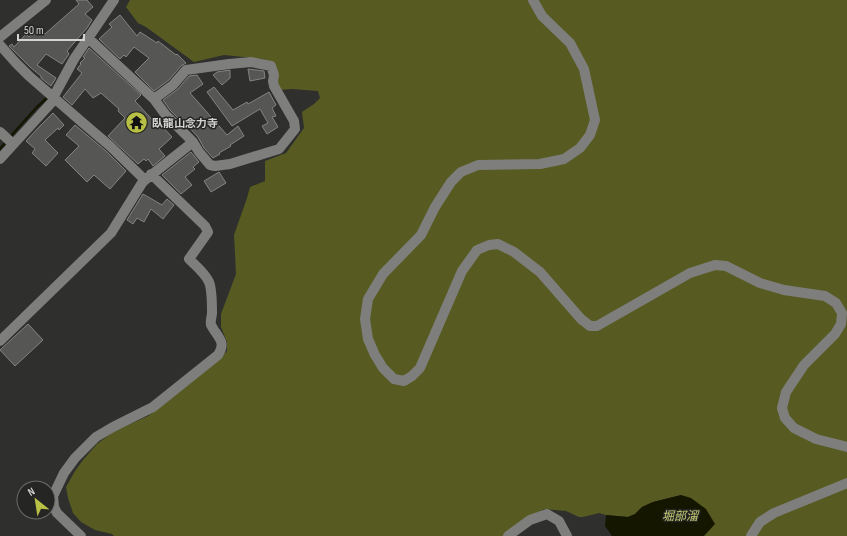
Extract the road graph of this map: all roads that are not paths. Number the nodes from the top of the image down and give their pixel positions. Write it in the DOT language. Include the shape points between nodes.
graph roads {
  1 [pos="46,0"];
  2 [pos="114,0"];
  3 [pos="533,0"];
  4 [pos="0,36"];
  5 [pos="91,41"];
  6 [pos="0,45"];
  7 [pos="54,98"];
  8 [pos="154,99"];
  9 [pos="7,139"];
  10 [pos="193,142"];
  11 [pos="0,159"];
  12 [pos="148,177"];
  13 [pos="0,341"];
  14 [pos="847,447"];
  15 [pos="847,483"];
  16 [pos="81,536"];
  17 [pos="508,536"];
  18 [pos="567,536"];
  19 [pos="751,536"];
  1 -- 4 [label="street"];
  2 -- 5 [label="street"];
  3 -- 14 [label="street" via="542,16 570,43 584,69 595,120 590,135 580,148 564,159 540,164 478,166 461,172 451,182 421,235 383,274 368,299 365,319 368,339 383,368 394,379 404,381 420,368 462,271 477,250 489,245 498,244 514,252 540,272 590,326 597,326 690,274 715,265 726,266 760,283 784,290 825,296 836,303 842,313 842,324 804,365 786,392 782,408 785,418 794,428 816,439"];
  5 -- 7 [label="street" via="74,59"];
  5 -- 8 [label="street"];
  6 -- 7 [label="street"];
  7 -- 9 [label="street"];
  7 -- 12 [label="street"];
  8 -- 10 [label="street"];
  8 -- 10 [label="street" via="173,85 186,70 251,62 271,66 274,86 294,121 295,129 280,149 215,166 210,165"];
  9 -- 11 [label="street"];
  10 -- 12 [label="street"];
  12 -- 13 [label="street" via="111,233"];
  12 -- 16 [label="street" via="206,226 208,232 188,259 209,281 211,324 222,346 218,355 153,407 96,437 75,458 64,473 53,496 57,513"];
  15 -- 19 [label="street" via="774,513 760,522"];
  17 -- 18 [label="street" via="530,520 547,514 559,521"];
}
